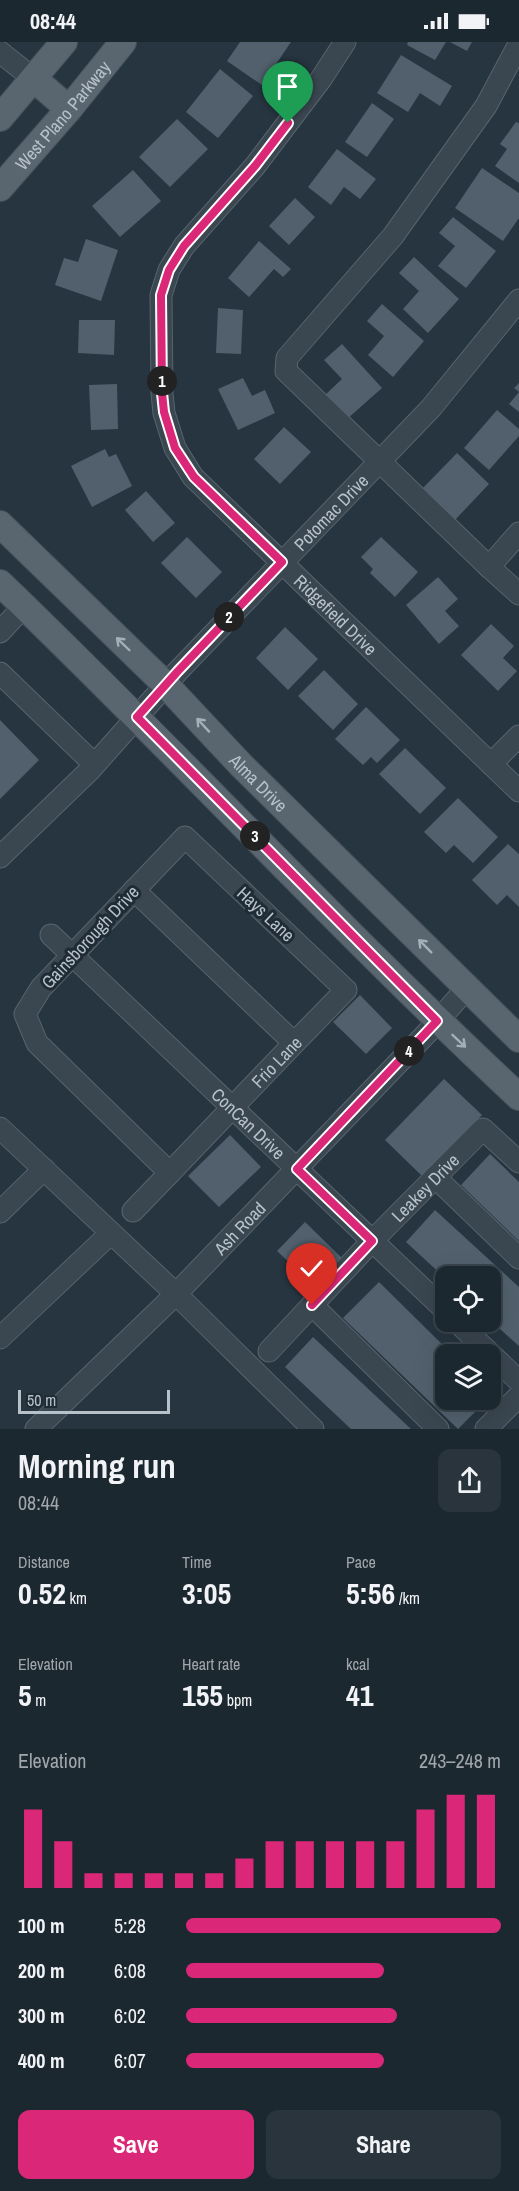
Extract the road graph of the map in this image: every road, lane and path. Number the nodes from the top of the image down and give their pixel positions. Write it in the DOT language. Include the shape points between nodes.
graph roads {
  1 [pos="63,42"];
  2 [pos="123,42"];
  3 [pos="345,42"];
  4 [pos="519,44"];
  5 [pos="0,52"];
  6 [pos="34,79"];
  7 [pos="69,109"];
  8 [pos="0,118"];
  9 [pos="0,188"];
  10 [pos="519,300"];
  11 [pos="380,461"];
  12 [pos="0,524"];
  13 [pos="519,533"];
  14 [pos="282,562"];
  15 [pos="489,567"];
  16 [pos="0,583"];
  17 [pos="519,594"];
  18 [pos="24,606"];
  19 [pos="0,632"];
  20 [pos="0,673"];
  21 [pos="165,684"];
  22 [pos="137,717"];
  23 [pos="519,736"];
  24 [pos="94,764"];
  25 [pos="491,764"];
  26 [pos="519,791"];
  27 [pos="185,837"];
  28 [pos="0,857"];
  29 [pos="134,890"];
  30 [pos="51,935"];
  31 [pos="73,955"];
  32 [pos="466,988"];
  33 [pos="346,990"];
  34 [pos="437,1021"];
  35 [pos="519,1039"];
  36 [pos="294,1043"];
  37 [pos="519,1097"];
  38 [pos="233,1108"];
  39 [pos="0,1128"];
  40 [pos="519,1162"];
  41 [pos="44,1169"];
  42 [pos="297,1169"];
  43 [pos="170,1173"];
  44 [pos="435,1177"];
  45 [pos="133,1211"];
  46 [pos="0,1212"];
  47 [pos="111,1233"];
  48 [pos="372,1241"];
  49 [pos="519,1258"];
  50 [pos="176,1294"];
  51 [pos="435,1301"];
  52 [pos="312,1305"];
  53 [pos="468,1332"];
  54 [pos="0,1338"];
  55 [pos="269,1350"];
  56 [pos="519,1381"];
  57 [pos="519,1396"];
  58 [pos="36,1429"];
  59 [pos="313,1429"];
  60 [pos="438,1429"];
  61 [pos="486,1429"];
  1 -- 6 [label="main road"];
  2 -- 7 [label="main road, West Plano Parkway"];
  3 -- 14 [label="street, Ridgefield Drive" via="255,166 184,246 169,270 161,295 162,393 175,448 194,477"];
  4 -- 11 [label="street" via="486,106 393,236 286,358 286,371"];
  5 -- 6 [label="street"];
  6 -- 7 [label="main road"];
  6 -- 8 [label="main road"];
  7 -- 9 [label="main road, West Plano Parkway"];
  10 -- 11 [label="street, Potomac Drive" via="431,408"];
  11 -- 14 [label="street, Potomac Drive"];
  11 -- 15 [label="street"];
  21 -- 12 [label="main road, Alma Drive, one-way"];
  13 -- 15 [label="street"];
  14 -- 21 [label="street, Potomac Drive"];
  14 -- 25 [label="street, Ridgefield Drive"];
  15 -- 17 [label="street"];
  16 -- 18 [label="main road"];
  18 -- 19 [label="street"];
  18 -- 22 [label="main road"];
  20 -- 24 [label="street"];
  21 -- 22 [label="street, Potomac Drive"];
  32 -- 21 [label="main road, Alma Drive, one-way"];
  22 -- 24 [label="street, Potomac Drive"];
  22 -- 34 [label="main road"];
  23 -- 25 [label="street"];
  24 -- 28 [label="street, Potomac Drive"];
  25 -- 26 [label="street, Ridgefield Drive"];
  27 -- 29 [label="street, Gainsborough Drive"];
  27 -- 33 [label="street, Hays Lane"];
  29 -- 31 [label="street, Gainsborough Drive"];
  29 -- 36 [label="street"];
  30 -- 31 [label="street, ConCan Drive"];
  31 -- 38 [label="street, ConCan Drive"];
  31 -- 43 [label="street, Gainsborough Drive" via="42,988 25,1014 38,1043"];
  32 -- 34 [label="street, Ash Road"];
  32 -- 35 [label="main road, Alma Drive"];
  33 -- 36 [label="street, Frio Lane"];
  34 -- 37 [label="main road, one-way"];
  34 -- 42 [label="street, Ash Road"];
  36 -- 38 [label="street, Frio Lane"];
  38 -- 42 [label="street, ConCan Drive"];
  38 -- 43 [label="street, Frio Lane"];
  39 -- 41 [label="street"];
  40 -- 44 [label="street, Leakey Drive" via="483,1129"];
  41 -- 46 [label="street"];
  41 -- 47 [label="street"];
  42 -- 48 [label="street, ConCan Drive"];
  42 -- 50 [label="street, Ash Road"];
  43 -- 45 [label="street, Frio Lane"];
  44 -- 48 [label="street, Leakey Drive"];
  44 -- 49 [label="street"];
  47 -- 50 [label="street"];
  47 -- 54 [label="street"];
  48 -- 51 [label="street, ConCan Drive"];
  48 -- 52 [label="street, Leakey Drive"];
  50 -- 58 [label="street, Ash Road"];
  50 -- 59 [label="street"];
  52 -- 55 [label="street, Leakey Drive"];
  52 -- 60 [label="street"];
  53 -- 56 [label="street"];
  57 -- 61 [label="street"];
}
